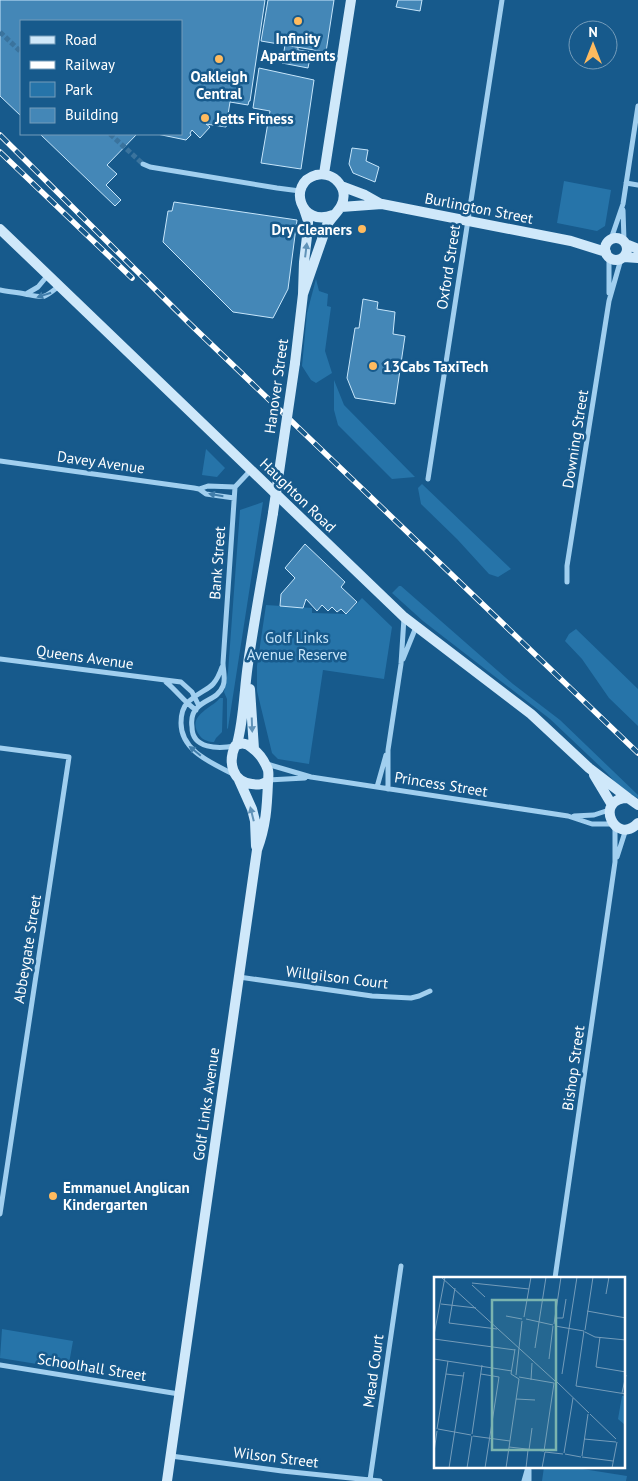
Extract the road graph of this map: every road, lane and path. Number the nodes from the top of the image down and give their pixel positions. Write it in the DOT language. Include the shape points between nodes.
graph roads {
  1 [pos="351,0"];
  2 [pos="502,0"];
  3 [pos="638,106"];
  4 [pos="143,164"];
  5 [pos="324,174"];
  6 [pos="626,183"];
  7 [pos="638,185"];
  8 [pos="341,186"];
  9 [pos="300,191"];
  10 [pos="382,204"];
  11 [pos="623,204"];
  12 [pos="341,207"];
  13 [pos="303,208"];
  14 [pos="333,215"];
  15 [pos="467,222"];
  16 [pos="0,229"];
  17 [pos="610,240"];
  18 [pos="571,241"];
  19 [pos="625,243"];
  20 [pos="638,249"];
  21 [pos="608,255"];
  22 [pos="623,258"];
  23 [pos="638,258"];
  24 [pos="48,275"];
  25 [pos="59,286"];
  26 [pos="0,290"];
  27 [pos="26,294"];
  28 [pos="303,294"];
  29 [pos="608,301"];
  30 [pos="0,461"];
  31 [pos="250,471"];
  32 [pos="428,479"];
  33 [pos="235,488"];
  34 [pos="199,489"];
  35 [pos="234,498"];
  36 [pos="567,582"];
  37 [pos="404,617"];
  38 [pos="416,628"];
  39 [pos="0,659"];
  40 [pos="223,663"];
  41 [pos="401,664"];
  42 [pos="248,665"];
  43 [pos="166,681"];
  44 [pos="195,696"];
  45 [pos="186,704"];
  46 [pos="197,708"];
  47 [pos="236,745"];
  48 [pos="0,748"];
  49 [pos="254,749"];
  50 [pos="388,750"];
  51 [pos="264,762"];
  52 [pos="589,768"];
  53 [pos="310,777"];
  54 [pos="238,778"];
  55 [pos="268,781"];
  56 [pos="377,787"];
  57 [pos="388,789"];
  58 [pos="628,798"];
  59 [pos="638,804"];
  60 [pos="611,807"];
  61 [pos="568,816"];
  62 [pos="615,825"];
  63 [pos="634,827"];
  64 [pos="257,850"];
  65 [pos="615,862"];
  66 [pos="239,977"];
  67 [pos="430,991"];
  68 [pos="0,1214"];
  69 [pos="401,1266"];
  70 [pos="555,1277"];
  71 [pos="0,1365"];
  72 [pos="179,1394"];
  73 [pos="170,1456"];
  74 [pos="528,1468"];
  75 [pos="528,1468"];
  76 [pos="361,1480"];
  77 [pos="370,1480"];
  78 [pos="167,1481"];
  79 [pos="380,1481"];
  80 [pos="524,1481"];
  81 [pos="530,1481"];
  1 -- 5 [label="street"];
  2 -- 15 [label="street, Oxford Street"];
  3 -- 6 [label="street"];
  4 -- 9 [label="street"];
  5 -- 8 [label="street"];
  5 -- 9 [label="street" via="312,177"];
  6 -- 7 [label="street"];
  6 -- 11 [label="street"];
  8 -- 10 [label="street, Burlington Street"];
  8 -- 12 [label="street"];
  9 -- 13 [label="street"];
  10 -- 12 [label="street, Burlington Street"];
  10 -- 15 [label="street, Burlington Street"];
  11 -- 17 [label="street"];
  11 -- 19 [label="street"];
  12 -- 14 [label="street"];
  13 -- 14 [label="street" via="314,216 327,218"];
  28 -- 13 [label="street, Hanover Street, one-way" via="308,228"];
  14 -- 28 [label="street, Hanover Street"];
  15 -- 18 [label="street, Burlington Street"];
  15 -- 32 [label="street, Oxford Street"];
  16 -- 24 [label="street, Haughton Road"];
  17 -- 18 [label="street, Burlington Street"];
  17 -- 19 [label="street" via="618,238"];
  17 -- 21 [label="street" via="606,246"];
  18 -- 21 [label="street, Burlington Street"];
  19 -- 20 [label="street"];
  19 -- 22 [label="street" via="627,251"];
  21 -- 22 [label="street" via="615,260"];
  21 -- 29 [label="street, Downing Street"];
  22 -- 23 [label="street"];
  22 -- 29 [label="street, Downing Street"];
  24 -- 25 [label="street, Haughton Road"];
  24 -- 27 [label="street"];
  25 -- 27 [label="street, one-way" via="42,297"];
  25 -- 31 [label="street, Haughton Road"];
  26 -- 27 [label="street"];
  28 -- 42 [label="street, Hanover Street, bridge"];
  29 -- 36 [label="street, Downing Street"];
  30 -- 34 [label="street, Davey Avenue"];
  31 -- 33 [label="street"];
  31 -- 37 [label="street, Haughton Road"];
  33 -- 34 [label="street, Davey Avenue" via="208,486"];
  33 -- 35 [label="street, Bank Street"];
  35 -- 34 [label="street, Davey Avenue, one-way" via="206,494"];
  35 -- 40 [label="street, Bank Street"];
  37 -- 38 [label="street, Haughton Road"];
  37 -- 41 [label="street"];
  38 -- 41 [label="street"];
  38 -- 52 [label="street, Haughton Road" via="531,714"];
  39 -- 43 [label="street, Queens Avenue"];
  40 -- 44 [label="street, Bank Street" via="214,684"];
  40 -- 46 [label="street, Bank Street" via="223,687 215,697"];
  41 -- 50 [label="street"];
  42 -- 47 [label="street"];
  42 -- 49 [label="street, one-way"];
  43 -- 44 [label="street, Queens Avenue" via="181,682"];
  43 -- 45 [label="street"];
  44 -- 45 [label="street, Bank Street"];
  44 -- 46 [label="street"];
  45 -- 46 [label="street"];
  54 -- 45 [label="street, one-way" via="188,746 181,726"];
  46 -- 47 [label="street" via="192,730 200,743 215,748"];
  47 -- 49 [label="street" via="247,744"];
  47 -- 54 [label="street" via="231,763"];
  48 -- 68 [label="street, Abbeygate Street" via="69,758"];
  49 -- 51 [label="street"];
  50 -- 56 [label="street"];
  50 -- 57 [label="street"];
  51 -- 53 [label="street, Princess Street"];
  51 -- 55 [label="street"];
  52 -- 58 [label="street, Haughton Road"];
  52 -- 60 [label="street, Haughton Road"];
  53 -- 55 [label="street, Princess Street"];
  53 -- 56 [label="street, Princess Street"];
  54 -- 55 [label="street" via="255,785"];
  64 -- 54 [label="street, Golf Links Avenue, one-way" via="252,809"];
  55 -- 64 [label="street, Golf Links Avenue" via="264,830"];
  56 -- 57 [label="street, Princess Street"];
  57 -- 61 [label="street, Princess Street"];
  58 -- 59 [label="street, Haughton Road"];
  58 -- 60 [label="street" via="619,799"];
  60 -- 61 [label="street, Princess Street" via="594,815"];
  60 -- 62 [label="street, Haughton Road" via="609,815"];
  61 -- 62 [label="street, Princess Street" via="592,824"];
  62 -- 63 [label="street"];
  62 -- 65 [label="street, Bishop Street"];
  63 -- 65 [label="street, Bishop Street"];
  64 -- 66 [label="street, Golf Links Avenue"];
  65 -- 70 [label="street, Bishop Street"];
  66 -- 67 [label="street, Willgilson Court" via="372,996 411,998"];
  66 -- 72 [label="street, Golf Links Avenue"];
  69 -- 77 [label="street, Mead Court"];
  71 -- 72 [label="street, Schoolhall Street"];
  72 -- 73 [label="street, Golf Links Avenue"];
  73 -- 76 [label="street, Wilson Street"];
  73 -- 78 [label="street, Golf Links Avenue"];
  74 -- 80 [label="street"];
  75 -- 81 [label="street"];
  76 -- 77 [label="street, Wilson Street"];
  77 -- 79 [label="street, Wilson Street"];
}
